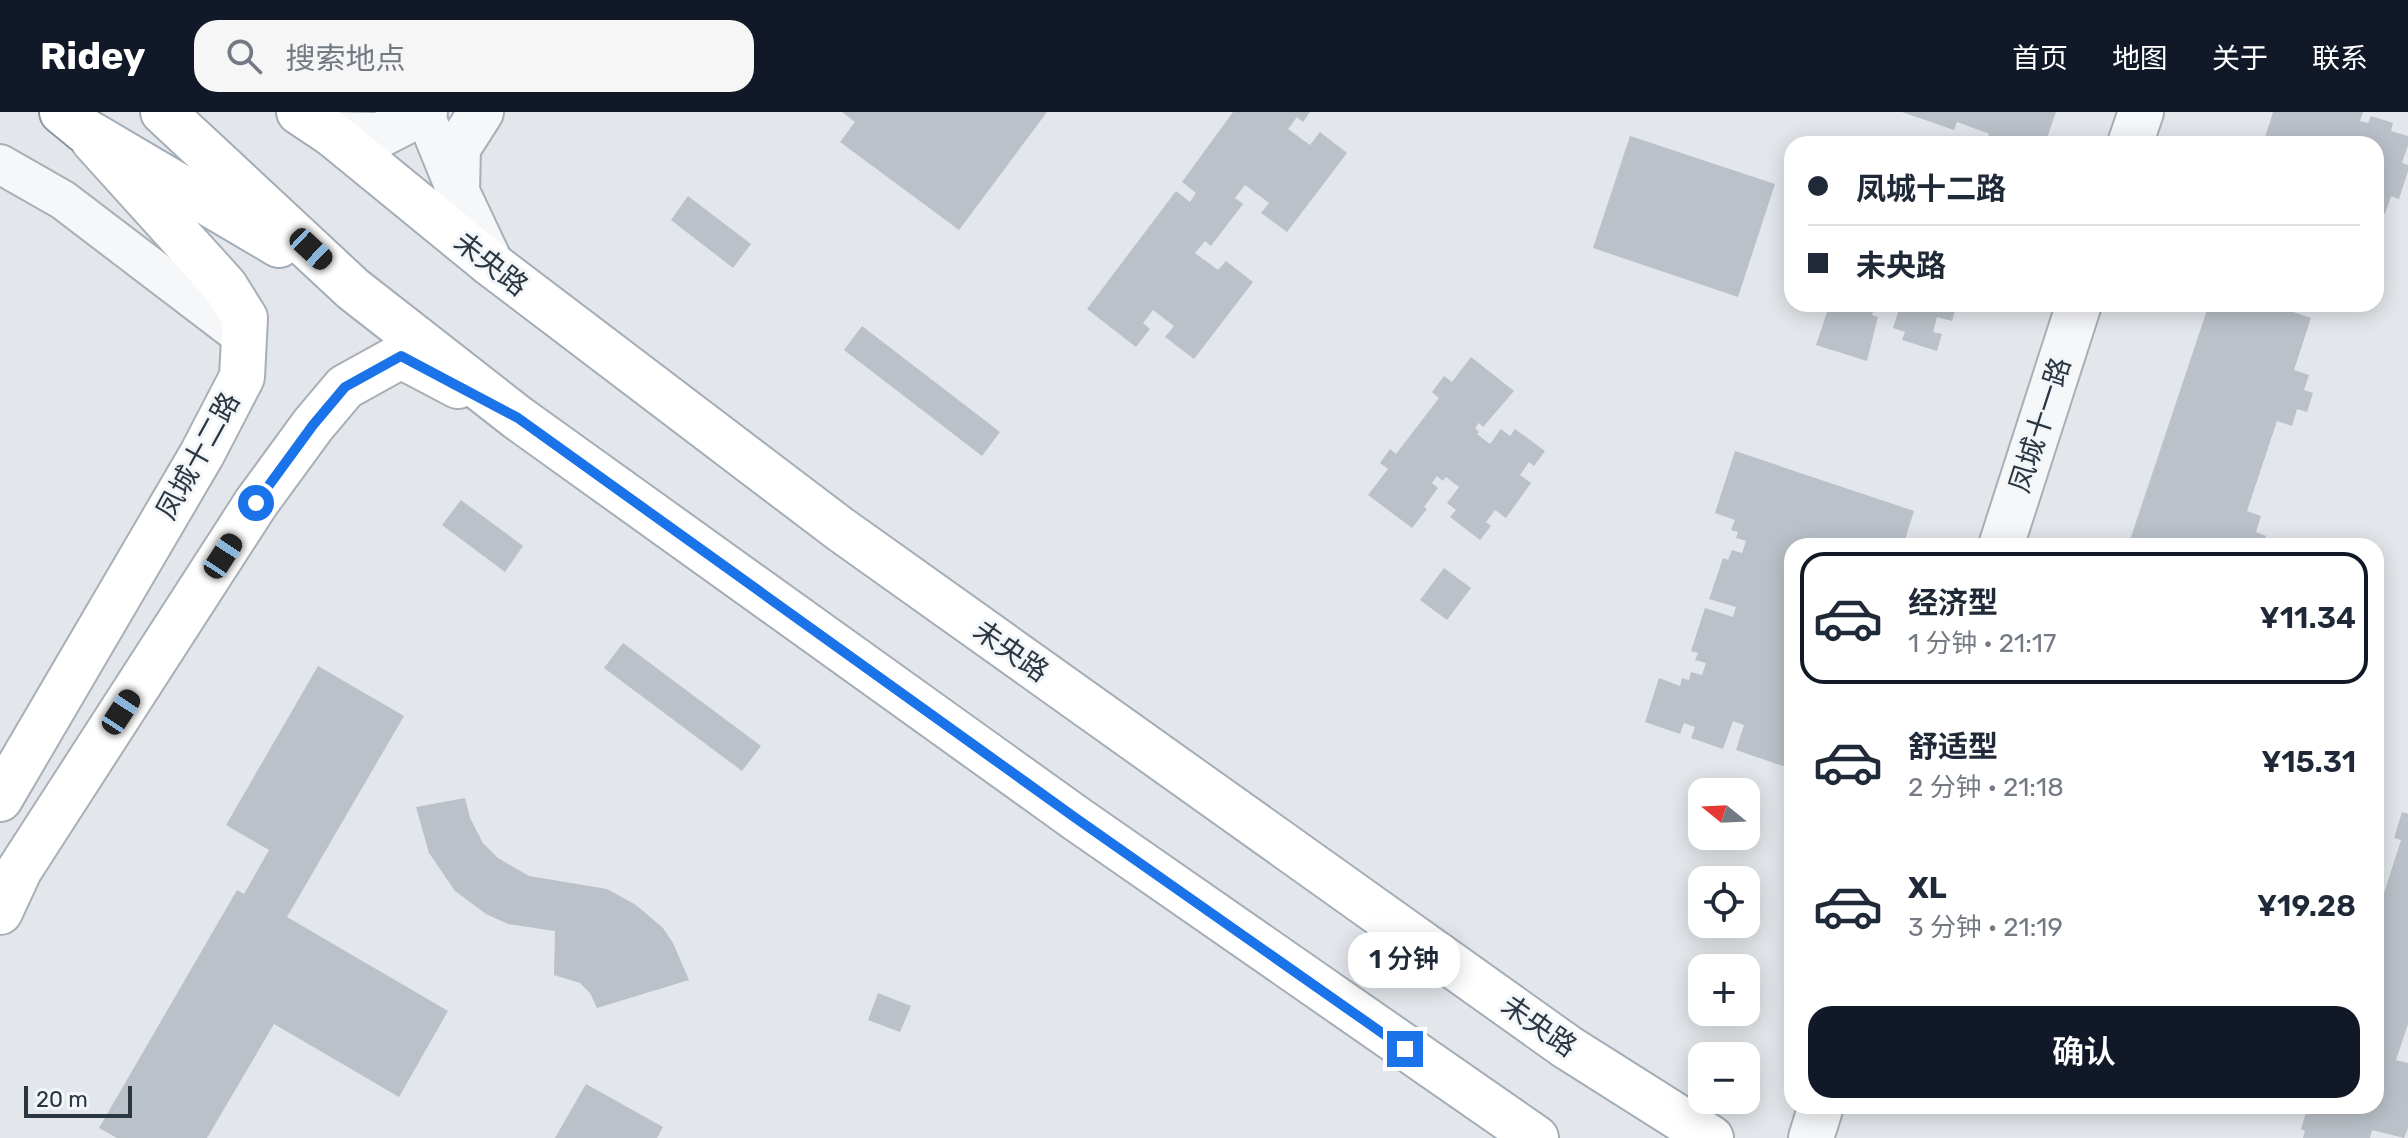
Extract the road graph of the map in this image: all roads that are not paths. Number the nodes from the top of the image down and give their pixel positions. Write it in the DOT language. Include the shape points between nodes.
graph roads {
  1 [pos="163,112"];
  2 [pos="424,112"];
  3 [pos="481,112"];
  4 [pos="2141,112"];
  5 [pos="315,119"];
  6 [pos="73,121"];
  7 [pos="2133,136"];
  8 [pos="0,164"];
  9 [pos="457,192"];
  10 [pos="491,264"];
  11 [pos="353,289"];
  12 [pos="2076,312"];
  13 [pos="244,338"];
  14 [pos="518,418"];
  15 [pos="2004,538"];
  16 [pos="0,799"];
  17 [pos="0,912"];
  18 [pos="1818,1114"];
  19 [pos="1536,1138"];
  20 [pos="1711,1138"];
  21 [pos="1811,1138"];
  1 -- 11 [label="main road"];
  2 -- 5 [label="street" via="380,135"];
  2 -- 9 [label="street"];
  3 -- 9 [label="street" via="458,148"];
  4 -- 7 [label="street"];
  5 -- 10 [label="main road, 未央路"];
  6 -- 11 [label="main road"];
  6 -- 13 [label="main road, 凤城十二路" via="225,286 245,318"];
  8 -- 13 [label="street" via="63,200"];
  9 -- 10 [label="street"];
  10 -- 20 [label="main road, 未央路" via="840,529 1567,1047"];
  11 -- 14 [label="main road"];
  12 -- 15 [label="street, 凤城十一路"];
  13 -- 16 [label="main road, 凤城十二路" via="242,377 202,454"];
  14 -- 17 [label="main road" via="401,356 345,387 256,503 20,869"];
  14 -- 19 [label="main road" via="1077,819"];
  18 -- 21 [label="street"];
}
